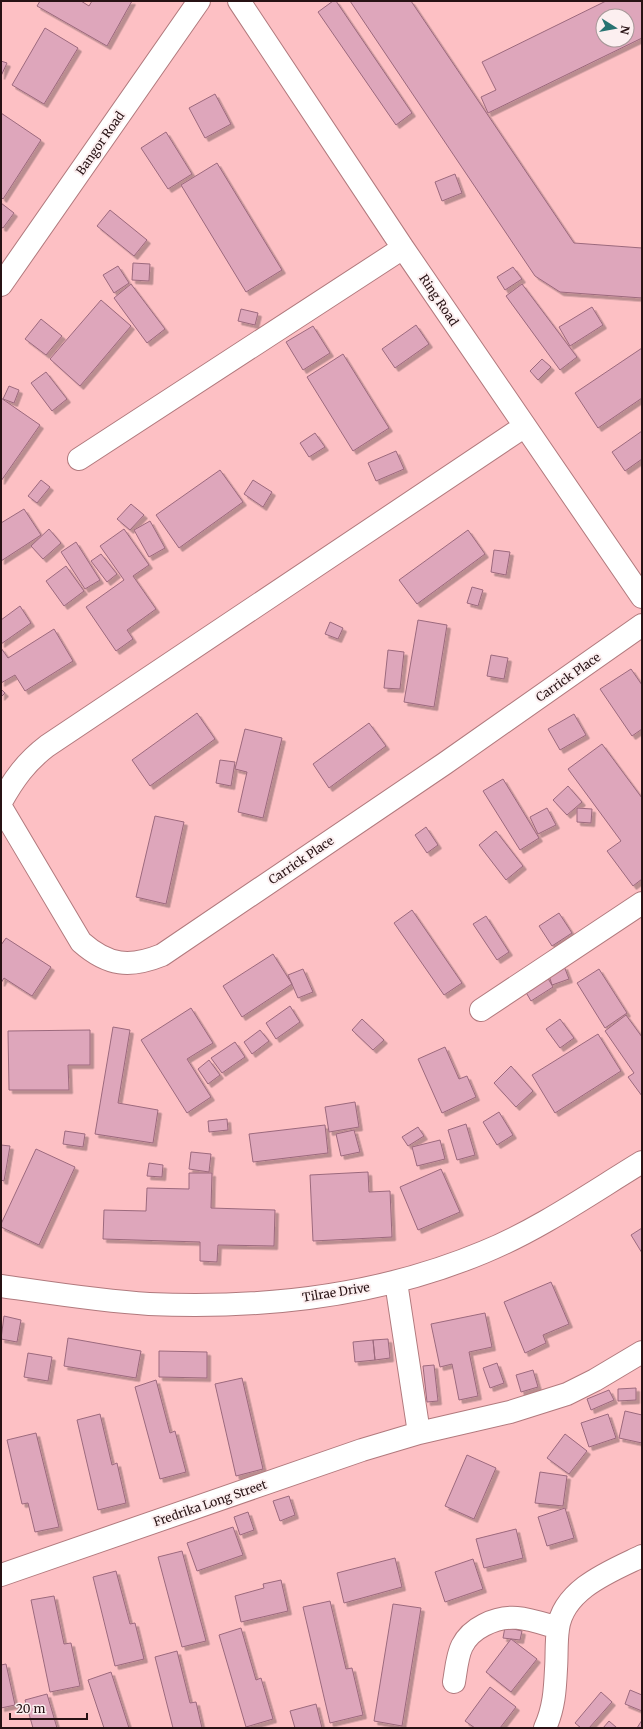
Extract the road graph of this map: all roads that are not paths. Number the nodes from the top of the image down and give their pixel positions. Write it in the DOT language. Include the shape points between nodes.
graph roads {
  1 [pos="199,1"];
  2 [pos="239,1"];
  3 [pos="403,248"];
  4 [pos="1,285"];
  5 [pos="525,426"];
  6 [pos="79,459"];
  7 [pos="642,597"];
  8 [pos="642,625"];
  9 [pos="1,802"];
  10 [pos="1,807"];
  11 [pos="642,903"];
  12 [pos="481,1010"];
  13 [pos="642,1162"];
  14 [pos="396,1282"];
  15 [pos="1,1286"];
  16 [pos="642,1352"];
  17 [pos="419,1433"];
  18 [pos="642,1556"];
  19 [pos="1,1575"];
  20 [pos="558,1628"];
  21 [pos="454,1682"];
  22 [pos="546,1728"];
  1 -- 4 [label="street, Bangor Road"];
  2 -- 3 [label="street, Ring Road"];
  3 -- 5 [label="street, Ring Road"];
  3 -- 6 [label="street"];
  5 -- 7 [label="street, Ring Road"];
  5 -- 9 [label="street" via="57,739 20,771"];
  8 -- 10 [label="street, Carrick Place" via="444,764 162,955 148,961 119,963 94,954 82,942"];
  11 -- 12 [label="street"];
  13 -- 14 [label="street, Tilrae Drive" via="544,1222 484,1252"];
  14 -- 15 [label="street, Tilrae Drive" via="343,1293 278,1301 211,1304 148,1304"];
  14 -- 17 [label="street"];
  16 -- 17 [label="street, Fredrika Long Street" via="567,1394 510,1412"];
  17 -- 19 [label="street, Fredrika Long Street" via="362,1450"];
  18 -- 20 [label="street" via="593,1582 577,1594 568,1606"];
  20 -- 21 [label="street" via="512,1617 500,1618 476,1629 461,1647"];
  20 -- 22 [label="street" via="555,1693"];
}
